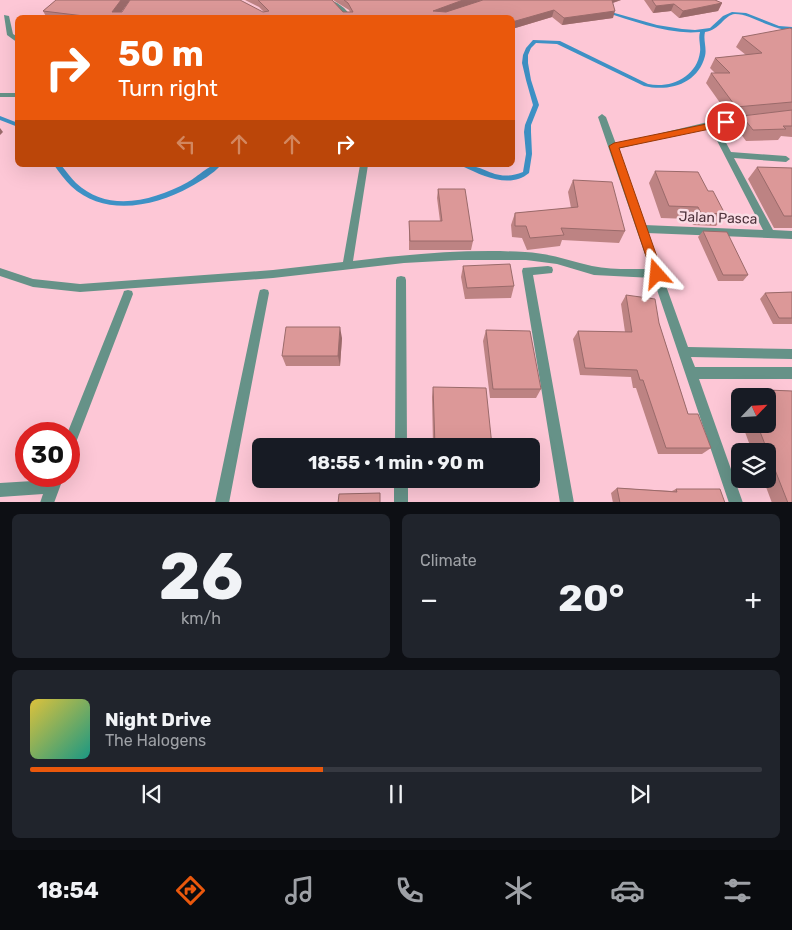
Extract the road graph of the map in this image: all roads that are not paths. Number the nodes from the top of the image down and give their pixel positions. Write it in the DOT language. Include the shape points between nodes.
graph roads {
  1 [pos="330,0"];
  2 [pos="347,15"];
  3 [pos="6,16"];
  4 [pos="15,39"];
  5 [pos="0,95"];
  6 [pos="15,95"];
  7 [pos="602,117"];
  8 [pos="759,119"];
  9 [pos="712,124"];
  10 [pos="614,146"];
  11 [pos="729,155"];
  12 [pos="786,159"];
  13 [pos="364,167"];
  14 [pos="643,229"];
  15 [pos="769,233"];
  16 [pos="792,234"];
  17 [pos="347,266"];
  18 [pos="548,270"];
  19 [pos="0,272"];
  20 [pos="657,274"];
  21 [pos="401,280"];
  22 [pos="264,293"];
  23 [pos="128,294"];
  24 [pos="684,352"];
  25 [pos="792,354"];
  26 [pos="692,373"];
  27 [pos="792,374"];
  28 [pos="78,422"];
  29 [pos="401,438"];
  30 [pos="21,487"];
  31 [pos="53,487"];
  32 [pos="401,488"];
  33 [pos="0,490"];
  34 [pos="47,502"];
  35 [pos="222,502"];
  36 [pos="401,502"];
  37 [pos="567,502"];
  38 [pos="736,502"];
  1 -- 2 [label="street"];
  3 -- 4 [label="street" via="10,35"];
  5 -- 6 [label="street"];
  7 -- 10 [label="street"];
  8 -- 9 [label="street"];
  9 -- 10 [label="street"];
  9 -- 11 [label="street"];
  10 -- 14 [label="street"];
  11 -- 12 [label="street"];
  11 -- 15 [label="street"];
  13 -- 17 [label="street"];
  14 -- 15 [label="street, Jalan Pasca"];
  14 -- 20 [label="street"];
  15 -- 16 [label="street, Jalan Pasca"];
  17 -- 19 [label="street" via="80,288 33,283"];
  17 -- 20 [label="street" via="459,256 526,256 551,259 594,272"];
  18 -- 37 [label="street" via="527,271"];
  20 -- 24 [label="street"];
  21 -- 29 [label="street"];
  22 -- 35 [label="street"];
  23 -- 28 [label="street"];
  24 -- 25 [label="street"];
  24 -- 26 [label="street"];
  26 -- 27 [label="street"];
  26 -- 38 [label="street"];
  30 -- 33 [label="street"];
  31 -- 34 [label="street"];
  32 -- 36 [label="street"];
}
